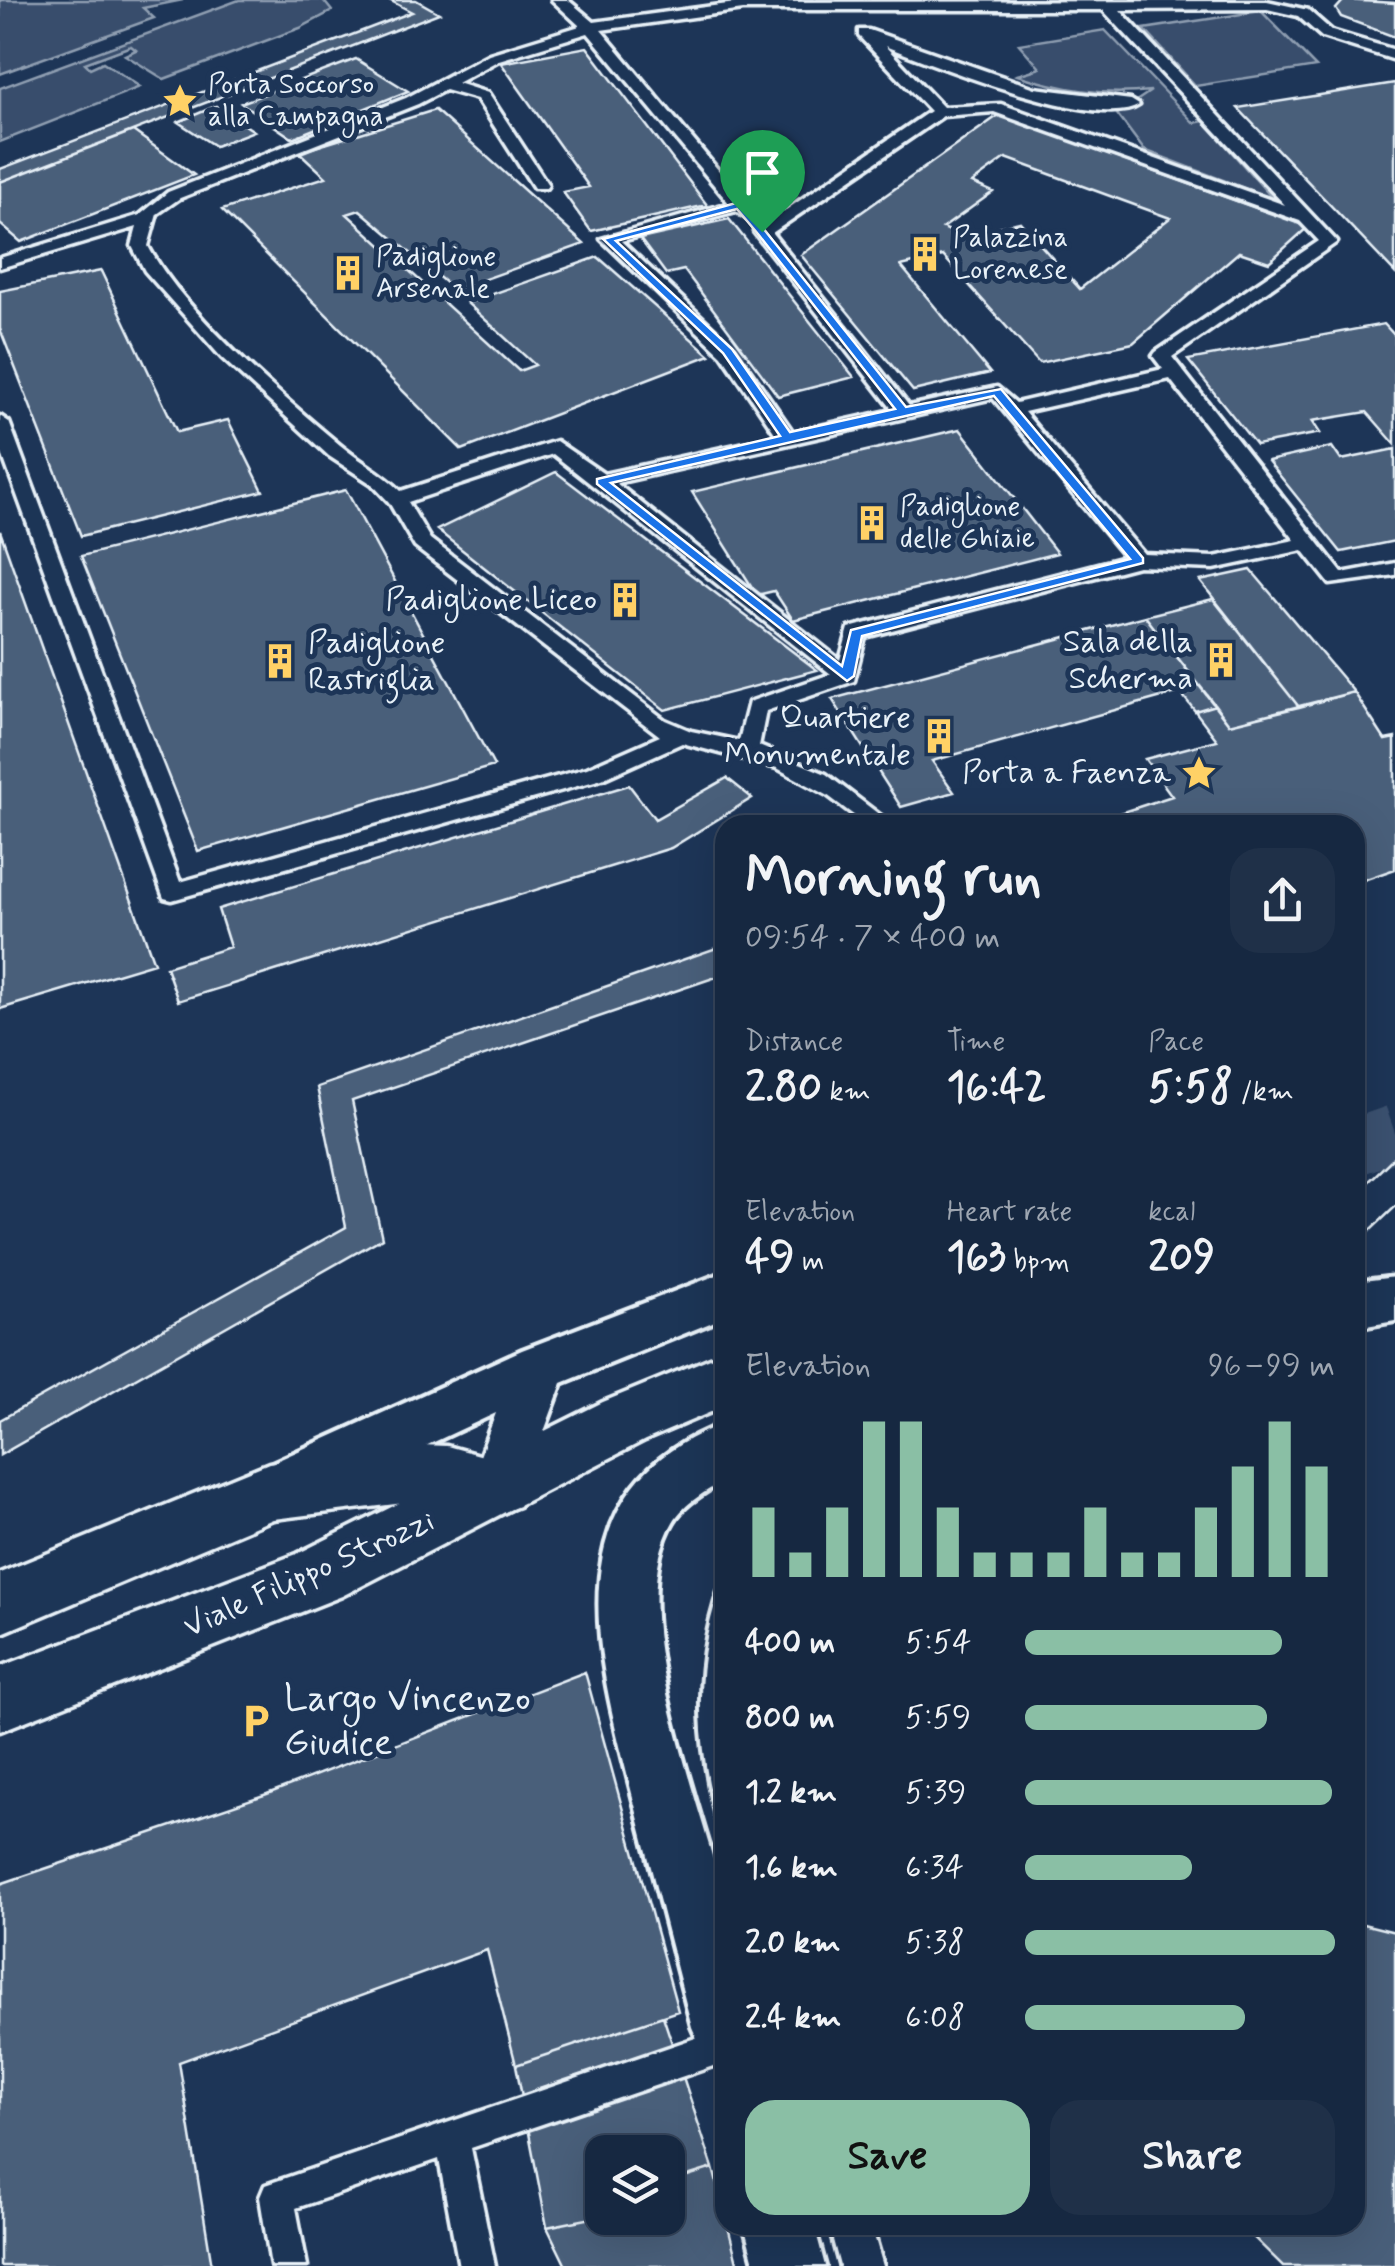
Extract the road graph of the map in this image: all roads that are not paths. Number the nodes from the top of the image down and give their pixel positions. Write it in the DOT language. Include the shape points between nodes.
graph roads {
  1 [pos="559,0"];
  2 [pos="743,3"];
  3 [pos="1107,5"];
  4 [pos="840,6"];
  5 [pos="591,27"];
  6 [pos="864,33"];
  7 [pos="1395,56"];
  8 [pos="444,84"];
  9 [pos="1131,105"];
  10 [pos="939,112"];
  11 [pos="540,185"];
  12 [pos="740,205"];
  13 [pos="1305,218"];
  14 [pos="146,219"];
  15 [pos="762,232"];
  16 [pos="0,263"];
  17 [pos="1175,372"];
  18 [pos="1012,409"];
  19 [pos="903,411"];
  20 [pos="0,422"];
  21 [pos="787,437"];
  22 [pos="601,481"];
  23 [pos="397,499"];
  24 [pos="1308,543"];
  25 [pos="1138,560"];
  26 [pos="1395,568"];
  27 [pos="847,676"];
  28 [pos="676,737"];
  29 [pos="748,750"];
  30 [pos="868,815"];
  31 [pos="715,1298"];
  32 [pos="1395,1299"];
  33 [pos="1365,1304"];
  34 [pos="541,1368"];
  35 [pos="702,1387"];
  36 [pos="715,1455"];
  37 [pos="497,1486"];
  38 [pos="269,1491"];
  39 [pos="0,1604"];
  40 [pos="0,1699"];
  41 [pos="715,1989"];
  42 [pos="715,2047"];
  43 [pos="452,2138"];
  44 [pos="782,2235"];
  45 [pos="289,2266"];
  46 [pos="477,2266"];
  47 [pos="790,2266"];
  1 -- 5 [label="lane"];
  2 -- 4 [label="lane"];
  2 -- 5 [label="lane"];
  3 -- 4 [label="lane"];
  3 -- 7 [label="lane" via="1266,5 1303,13 1327,34"];
  3 -- 13 [label="lane"];
  4 -- 6 [label="lane"];
  5 -- 8 [label="lane" via="494,57"];
  5 -- 12 [label="lane"];
  6 -- 9 [label="lane" via="1033,94"];
  6 -- 10 [label="lane"];
  8 -- 11 [label="lane" via="483,96"];
  8 -- 14 [label="lane" via="174,195"];
  10 -- 13 [label="lane" via="994,107"];
  10 -- 15 [label="lane"];
  12 -- 15 [label="lane"];
  12 -- 21 [label="lane" via="608,239 728,351"];
  13 -- 17 [label="lane" via="1329,242 1162,356"];
  14 -- 16 [label="lane"];
  14 -- 23 [label="lane" via="140,246 151,267 228,354"];
  15 -- 19 [label="lane"];
  17 -- 18 [label="lane"];
  17 -- 24 [label="lane"];
  18 -- 19 [label="lane" via="997,392"];
  18 -- 25 [label="lane"];
  19 -- 21 [label="lane"];
  20 -- 28 [label="lane" via="172,892 594,774"];
  21 -- 22 [label="lane"];
  22 -- 23 [label="lane" via="556,447"];
  22 -- 27 [label="lane"];
  23 -- 28 [label="lane" via="422,543"];
  24 -- 25 [label="lane" via="1214,563"];
  24 -- 26 [label="lane" via="1337,580"];
  25 -- 27 [label="lane" via="856,633"];
  27 -- 29 [label="lane" via="756,707"];
  28 -- 29 [label="lane"];
  29 -- 30 [label="lane" via="810,772"];
  31 -- 34 [label="street"];
  32 -- 33 [label="street"];
  34 -- 37 [label="street"];
  34 -- 38 [label="street"];
  35 -- 37 [label="main road, Viale Filippo Strozzi"];
  36 -- 41 [label="street" via="664,1488 636,1541 624,1598 638,1696"];
  37 -- 38 [label="main road" via="420,1473"];
  37 -- 40 [label="main road, Viale Filippo Strozzi" via="318,1575"];
  38 -- 39 [label="main road"];
  42 -- 43 [label="lane"];
  43 -- 45 [label="lane" via="277,2197"];
  43 -- 46 [label="lane"];
  44 -- 47 [label="street"];
}
